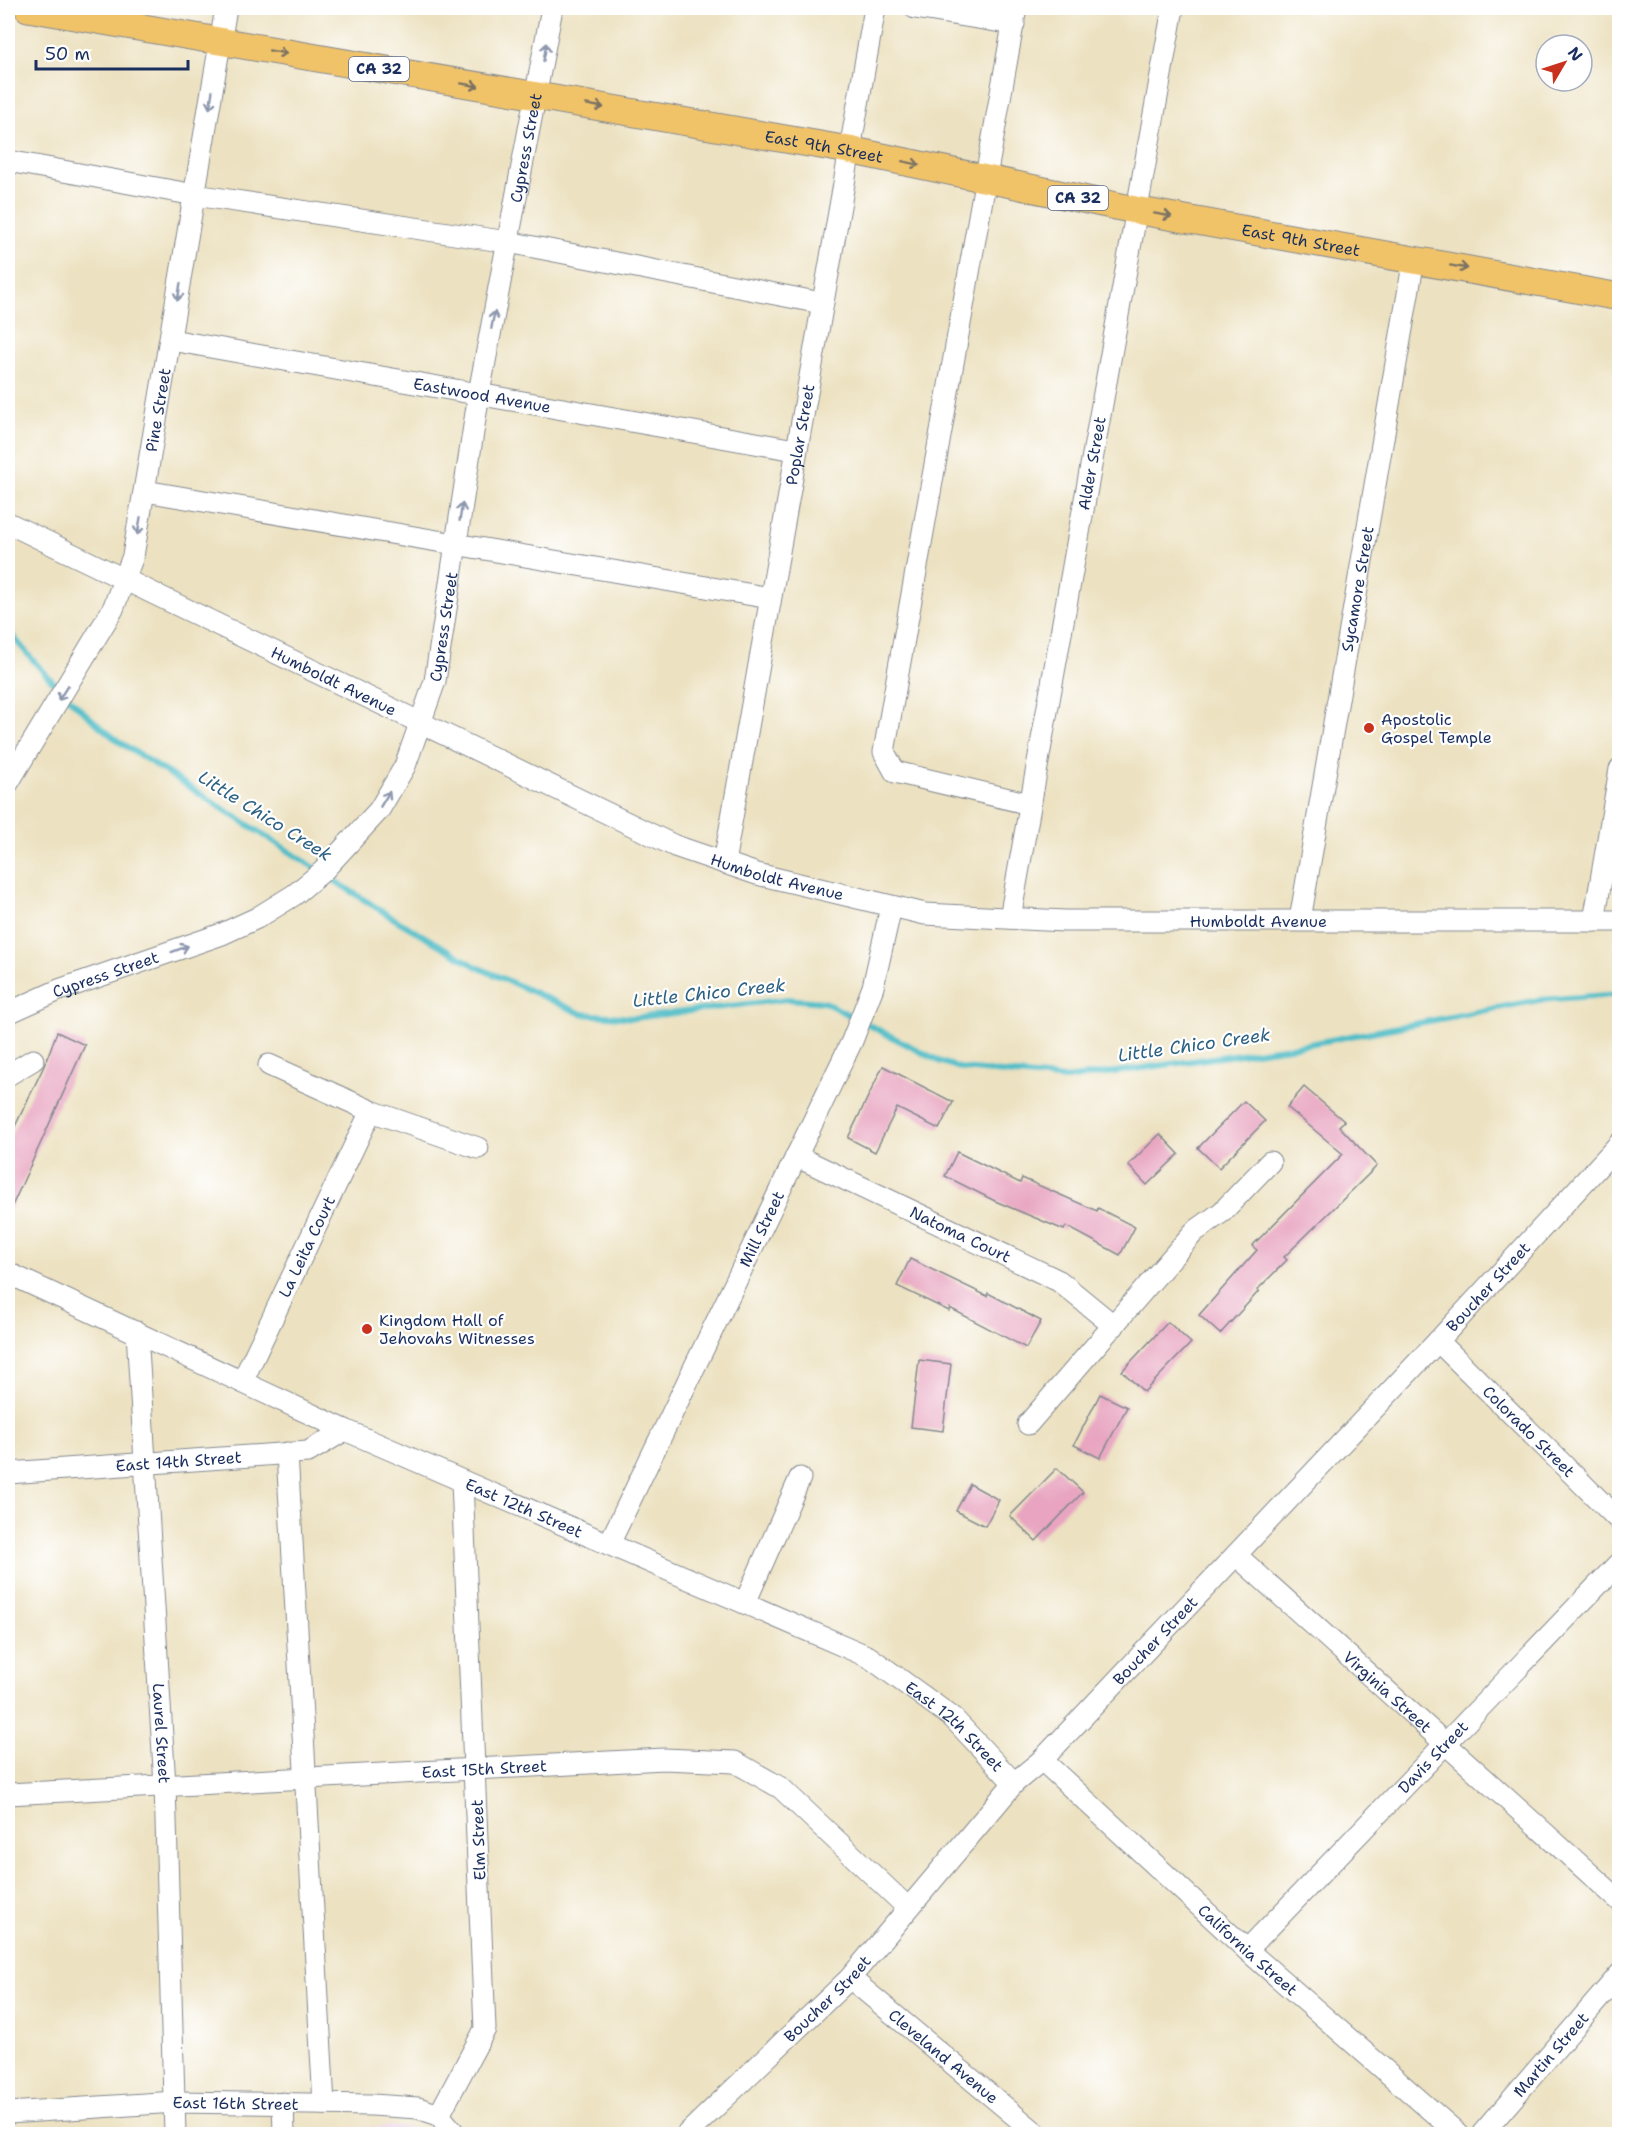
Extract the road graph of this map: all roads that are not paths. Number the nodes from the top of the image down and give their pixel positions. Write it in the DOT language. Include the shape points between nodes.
graph roads {
  1 [pos="28,8"];
  2 [pos="226,8"];
  3 [pos="552,8"];
  4 [pos="875,8"];
  5 [pos="915,8"];
  6 [pos="1173,8"];
  7 [pos="1015,16"];
  8 [pos="220,42"];
  9 [pos="537,96"];
  10 [pos="849,150"];
  11 [pos="8,161"];
  12 [pos="987,179"];
  13 [pos="195,195"];
  14 [pos="1135,210"];
  15 [pos="508,242"];
  16 [pos="1414,259"];
  17 [pos="1620,297"];
  18 [pos="821,303"];
  19 [pos="171,340"];
  20 [pos="479,393"];
  21 [pos="795,450"];
  22 [pos="145,491"];
  23 [pos="8,524"];
  24 [pos="456,546"];
  25 [pos="126,581"];
  26 [pos="770,598"];
  27 [pos="422,722"];
  28 [pos="1620,769"];
  29 [pos="8,783"];
  30 [pos="1030,804"];
  31 [pos="724,863"];
  32 [pos="891,907"];
  33 [pos="1010,918"];
  34 [pos="1300,920"];
  35 [pos="1594,921"];
  36 [pos="1620,921"];
  37 [pos="8,1013"];
  38 [pos="33,1060"];
  39 [pos="269,1065"];
  40 [pos="8,1075"];
  41 [pos="371,1111"];
  42 [pos="1620,1143"];
  43 [pos="478,1148"];
  44 [pos="796,1156"];
  45 [pos="1270,1162"];
  46 [pos="8,1273"];
  47 [pos="1113,1326"];
  48 [pos="137,1332"];
  49 [pos="1438,1341"];
  50 [pos="242,1382"];
  51 [pos="1028,1424"];
  52 [pos="345,1430"];
  53 [pos="286,1453"];
  54 [pos="146,1464"];
  55 [pos="8,1473"];
  56 [pos="800,1478"];
  57 [pos="462,1482"];
  58 [pos="1620,1521"];
  59 [pos="609,1544"];
  60 [pos="1236,1555"];
  61 [pos="1620,1562"];
  62 [pos="745,1603"];
  63 [pos="1446,1742"];
  64 [pos="1042,1760"];
  65 [pos="475,1769"];
  66 [pos="305,1778"];
  67 [pos="1014,1783"];
  68 [pos="165,1785"];
  69 [pos="8,1794"];
  70 [pos="1620,1901"];
  71 [pos="908,1908"];
  72 [pos="1247,1950"];
  73 [pos="1620,1974"];
  74 [pos="850,1978"];
  75 [pos="175,2102"];
  76 [pos="283,2103"];
  77 [pos="324,2104"];
  78 [pos="8,2113"];
  79 [pos="439,2115"];
  80 [pos="175,2134"];
  81 [pos="284,2134"];
  82 [pos="455,2134"];
  83 [pos="687,2134"];
  84 [pos="1037,2134"];
  85 [pos="1458,2134"];
  86 [pos="1482,2134"];
  1 -- 8 [label="main road, East 9th Street / CA 32"];
  2 -- 8 [label="street, Pine Street"];
  9 -- 3 [label="street, Cypress Street, one-way"];
  4 -- 10 [label="street, Poplar Street"];
  5 -- 7 [label="street"];
  6 -- 14 [label="street, Alder Street"];
  7 -- 12 [label="street"];
  8 -- 9 [label="main road, East 9th Street / CA 32, one-way"];
  8 -- 13 [label="street, Pine Street, one-way"];
  9 -- 10 [label="main road, East 9th Street / CA 32, one-way"];
  9 -- 15 [label="street, Cypress Street"];
  10 -- 12 [label="main road, East 9th Street / CA 32, one-way"];
  10 -- 18 [label="street, Poplar Street"];
  11 -- 13 [label="street"];
  12 -- 14 [label="main road, East 9th Street / CA 32"];
  12 -- 30 [label="street" via="884,752 895,772"];
  13 -- 15 [label="street"];
  13 -- 19 [label="street, Pine Street, one-way"];
  14 -- 16 [label="main road, East 9th Street / CA 32, one-way"];
  14 -- 30 [label="street, Alder Street"];
  15 -- 18 [label="street"];
  20 -- 15 [label="street, Cypress Street, one-way"];
  16 -- 17 [label="main road, East 9th Street / CA 32, one-way"];
  16 -- 34 [label="street, Sycamore Street"];
  18 -- 21 [label="street, Poplar Street"];
  19 -- 20 [label="street, Eastwood Avenue"];
  19 -- 22 [label="street, Pine Street"];
  20 -- 21 [label="street, Eastwood Avenue"];
  24 -- 20 [label="street, Cypress Street, one-way"];
  21 -- 26 [label="street, Poplar Street"];
  22 -- 24 [label="street"];
  22 -- 25 [label="street, Pine Street, one-way"];
  23 -- 25 [label="street, Humboldt Avenue"];
  24 -- 26 [label="street"];
  24 -- 27 [label="street, Cypress Street" via="435,681"];
  25 -- 27 [label="street, Humboldt Avenue"];
  25 -- 29 [label="street, Pine Street, one-way"];
  26 -- 31 [label="street, Poplar Street"];
  27 -- 31 [label="street, Humboldt Avenue" via="675,846"];
  37 -- 27 [label="street, Cypress Street, one-way" via="59,990 222,934 294,895 323,871 379,810 405,766"];
  28 -- 35 [label="street"];
  30 -- 33 [label="street, Alder Street"];
  31 -- 32 [label="street, Humboldt Avenue"];
  32 -- 33 [label="street, Humboldt Avenue" via="925,914"];
  32 -- 44 [label="street, Mill Street" via="873,987 852,1041"];
  33 -- 34 [label="street, Humboldt Avenue"];
  34 -- 35 [label="street, Humboldt Avenue"];
  35 -- 36 [label="street, Humboldt Avenue"];
  38 -- 40 [label="street"];
  39 -- 41 [label="street"];
  41 -- 43 [label="street"];
  41 -- 50 [label="street, La Leita Court"];
  42 -- 49 [label="street, Boucher Street"];
  44 -- 47 [label="street, Natoma Court" via="1059,1281"];
  44 -- 59 [label="street, Mill Street"];
  45 -- 47 [label="street" via="1222,1212 1194,1233"];
  46 -- 48 [label="street, East 12th Street"];
  47 -- 51 [label="street"];
  48 -- 50 [label="street, East 12th Street"];
  48 -- 54 [label="street, Laurel Street"];
  49 -- 58 [label="street, Colorado Street"];
  49 -- 60 [label="street, Boucher Street"];
  50 -- 52 [label="street, East 12th Street"];
  52 -- 53 [label="street, East 14th Street" via="308,1452"];
  52 -- 57 [label="street, East 12th Street"];
  53 -- 54 [label="street, East 14th Street"];
  53 -- 66 [label="street"];
  54 -- 55 [label="street, East 14th Street"];
  54 -- 68 [label="street, Laurel Street"];
  56 -- 62 [label="street"];
  57 -- 59 [label="street, East 12th Street"];
  57 -- 65 [label="street, Elm Street"];
  59 -- 62 [label="street, East 12th Street"];
  60 -- 63 [label="street, Virginia Street"];
  60 -- 64 [label="street, Boucher Street"];
  61 -- 63 [label="street, Davis Street"];
  62 -- 67 [label="street, East 12th Street" via="870,1657 953,1718"];
  63 -- 70 [label="street, Virginia Street"];
  63 -- 72 [label="street, Davis Street"];
  64 -- 67 [label="street, Boucher Street"];
  64 -- 72 [label="street, California Street"];
  65 -- 66 [label="street, East 15th Street"];
  65 -- 71 [label="street, East 15th Street" via="664,1759 735,1762 781,1788"];
  65 -- 79 [label="street, Elm Street" via="485,2029"];
  66 -- 68 [label="street, East 15th Street"];
  66 -- 77 [label="street"];
  67 -- 71 [label="street, Boucher Street"];
  68 -- 69 [label="street, East 15th Street"];
  68 -- 75 [label="street, Laurel Street"];
  71 -- 74 [label="street, Boucher Street"];
  72 -- 85 [label="street, California Street"];
  73 -- 86 [label="street, Martin Street"];
  74 -- 83 [label="street, Boucher Street"];
  74 -- 84 [label="street, Cleveland Avenue"];
  75 -- 76 [label="street, East 16th Street"];
  75 -- 78 [label="street, East 16th Street"];
  75 -- 80 [label="street, Laurel Street"];
  76 -- 77 [label="street, East 16th Street"];
  76 -- 81 [label="street"];
  77 -- 79 [label="street, East 16th Street" via="418,2108"];
  79 -- 82 [label="street"];
}
